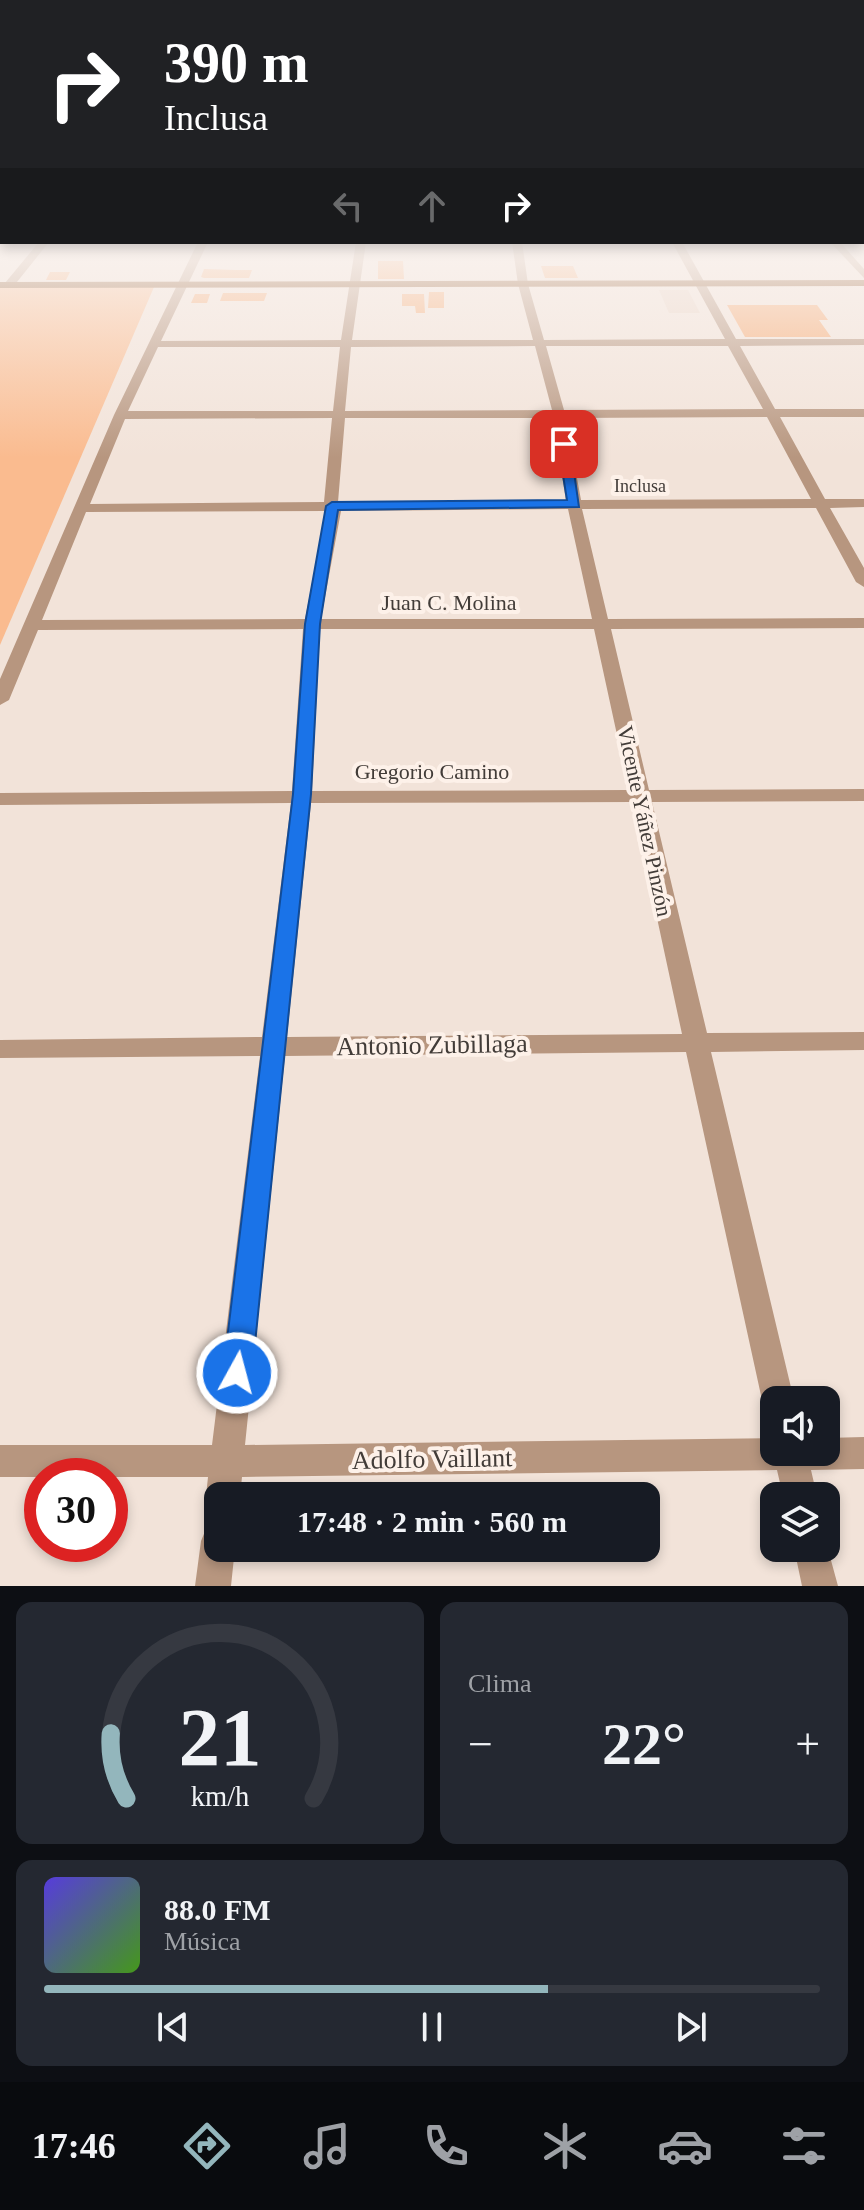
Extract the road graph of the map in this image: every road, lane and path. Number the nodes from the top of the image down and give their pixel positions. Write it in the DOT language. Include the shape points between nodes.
graph roads {
  1 [pos="172,310"];
  2 [pos="352,310"];
  3 [pos="531,310"];
  4 [pos="714,310"];
  5 [pos="864,342"];
  6 [pos="541,343"];
  7 [pos="732,343"];
  8 [pos="157,344"];
  9 [pos="346,344"];
  10 [pos="559,413"];
  11 [pos="771,413"];
  12 [pos="864,413"];
  13 [pos="120,415"];
  14 [pos="340,415"];
  15 [pos="821,503"];
  16 [pos="864,503"];
  17 [pos="574,504"];
  18 [pos="332,506"];
  19 [pos="80,508"];
  20 [pos="864,582"];
  21 [pos="864,623"];
  22 [pos="312,624"];
  23 [pos="603,624"];
  24 [pos="33,625"];
  25 [pos="0,700"];
  26 [pos="302,794"];
  27 [pos="864,795"];
  28 [pos="640,797"];
  29 [pos="0,799"];
  30 [pos="864,1041"];
  31 [pos="696,1042"];
  32 [pos="275,1047"];
  33 [pos="0,1049"];
  34 [pos="775,1386"];
  35 [pos="760,1453"];
  36 [pos="840,1453"];
  37 [pos="864,1453"];
  38 [pos="0,1461"];
  39 [pos="227,1461"];
  40 [pos="225,1482"];
  41 [pos="216,1562"];
  42 [pos="814,1562"];
  43 [pos="213,1586"];
  44 [pos="820,1586"];
  1 -- 8 [label="street"];
  2 -- 9 [label="street"];
  3 -- 6 [label="street, Vicente Yáñez Pinzón"];
  4 -- 7 [label="street"];
  5 -- 7 [label="street"];
  6 -- 7 [label="street"];
  6 -- 9 [label="street"];
  6 -- 10 [label="street, Vicente Yáñez Pinzón"];
  7 -- 11 [label="street"];
  8 -- 9 [label="street"];
  8 -- 13 [label="street"];
  9 -- 14 [label="street"];
  10 -- 11 [label="street"];
  10 -- 14 [label="street"];
  10 -- 17 [label="street, Vicente Yáñez Pinzón"];
  11 -- 12 [label="street"];
  11 -- 15 [label="street"];
  13 -- 14 [label="street"];
  13 -- 19 [label="street"];
  14 -- 18 [label="street"];
  15 -- 16 [label="street, Inclusa"];
  15 -- 17 [label="street, Inclusa"];
  15 -- 20 [label="street"];
  17 -- 18 [label="street, Inclusa"];
  17 -- 23 [label="street, Vicente Yáñez Pinzón"];
  18 -- 19 [label="street, Inclusa"];
  18 -- 22 [label="street"];
  19 -- 24 [label="street"];
  21 -- 23 [label="street, Juan C. Molina"];
  22 -- 23 [label="street, Juan C. Molina"];
  22 -- 24 [label="street, Juan C. Molina"];
  22 -- 26 [label="street"];
  23 -- 28 [label="street, Vicente Yáñez Pinzón"];
  24 -- 25 [label="street"];
  26 -- 28 [label="street, Gregorio Camino"];
  26 -- 29 [label="street, Gregorio Camino"];
  26 -- 32 [label="street"];
  27 -- 28 [label="street, Gregorio Camino"];
  28 -- 31 [label="street, Vicente Yáñez Pinzón"];
  30 -- 31 [label="street, Antonio Zubillaga"];
  31 -- 32 [label="street, Antonio Zubillaga"];
  31 -- 34 [label="street, Vicente Yáñez Pinzón"];
  32 -- 33 [label="street, Antonio Zubillaga"];
  32 -- 39 [label="street"];
  35 -- 39 [label="street, Adolfo Vaillant"];
  36 -- 37 [label="street, Adolfo Vaillant"];
  38 -- 39 [label="street, Adolfo Vaillant"];
  39 -- 40 [label="street"];
  41 -- 43 [label="street"];
  42 -- 44 [label="street"];
}
